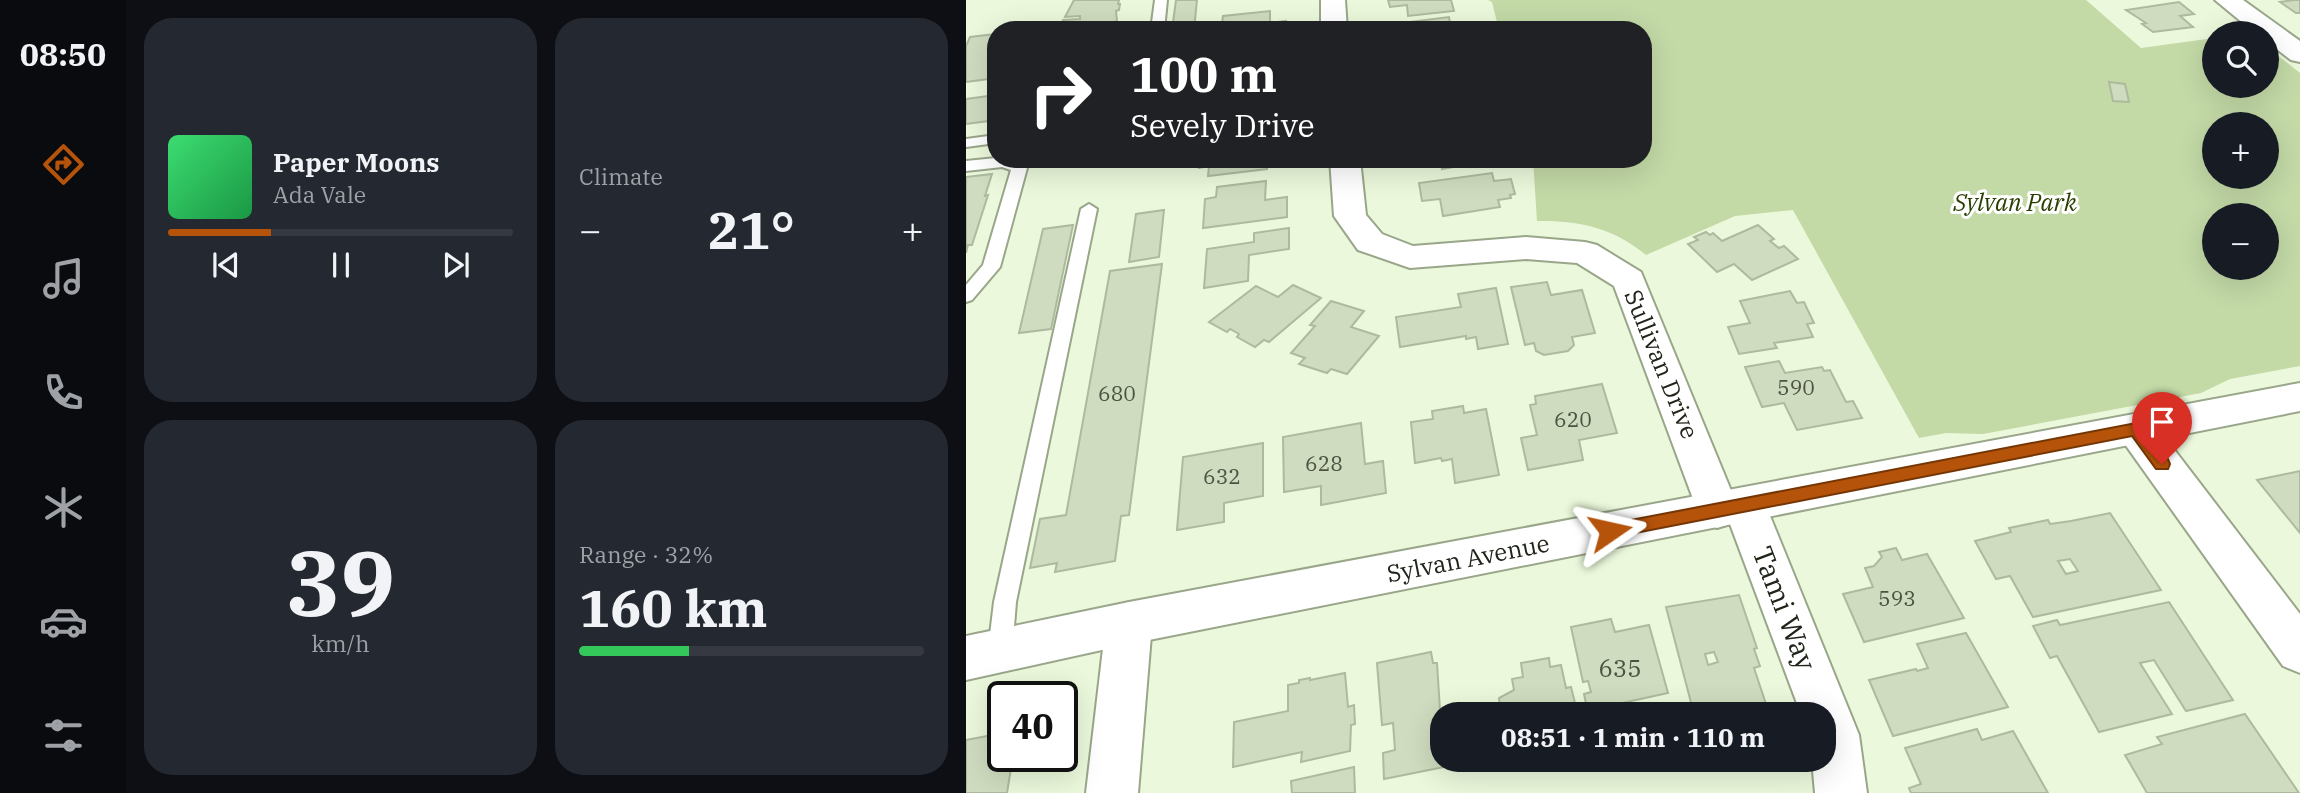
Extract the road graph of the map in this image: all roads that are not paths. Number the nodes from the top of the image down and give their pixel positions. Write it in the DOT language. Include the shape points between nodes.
graph roads {
  1 [pos="1161,0"];
  2 [pos="1333,0"];
  3 [pos="2227,0"];
  4 [pos="1158,21"];
  5 [pos="1334,21"];
  6 [pos="2300,54"];
  7 [pos="987,140"];
  8 [pos="966,143"];
  9 [pos="987,164"];
  10 [pos="966,166"];
  11 [pos="1019,168"];
  12 [pos="1346,168"];
  13 [pos="1089,209"];
  14 [pos="966,296"];
  15 [pos="2300,397"];
  16 [pos="2136,429"];
  17 [pos="1731,508"];
  18 [pos="1129,623"];
  19 [pos="2300,651"];
  20 [pos="983,655"];
  21 [pos="1112,793"];
  22 [pos="1841,793"];
  1 -- 4 [label="lane"];
  2 -- 5 [label="street"];
  3 -- 6 [label="street"];
  7 -- 8 [label="lane"];
  9 -- 10 [label="lane"];
  11 -- 14 [label="lane" via="991,267"];
  12 -- 17 [label="street, Sullivan Drive" via="1350,216 1370,242 1410,257 1526,248 1585,253 1629,280"];
  13 -- 20 [label="lane" via="1005,603"];
  15 -- 16 [label="street, Sylvan Avenue"];
  16 -- 17 [label="street, Sylvan Avenue"];
  16 -- 19 [label="street"];
  17 -- 18 [label="street, Sylvan Avenue"];
  17 -- 22 [label="street, Tami Way" via="1834,735"];
  18 -- 20 [label="street, Sylvan Avenue"];
  18 -- 21 [label="street"];
}
